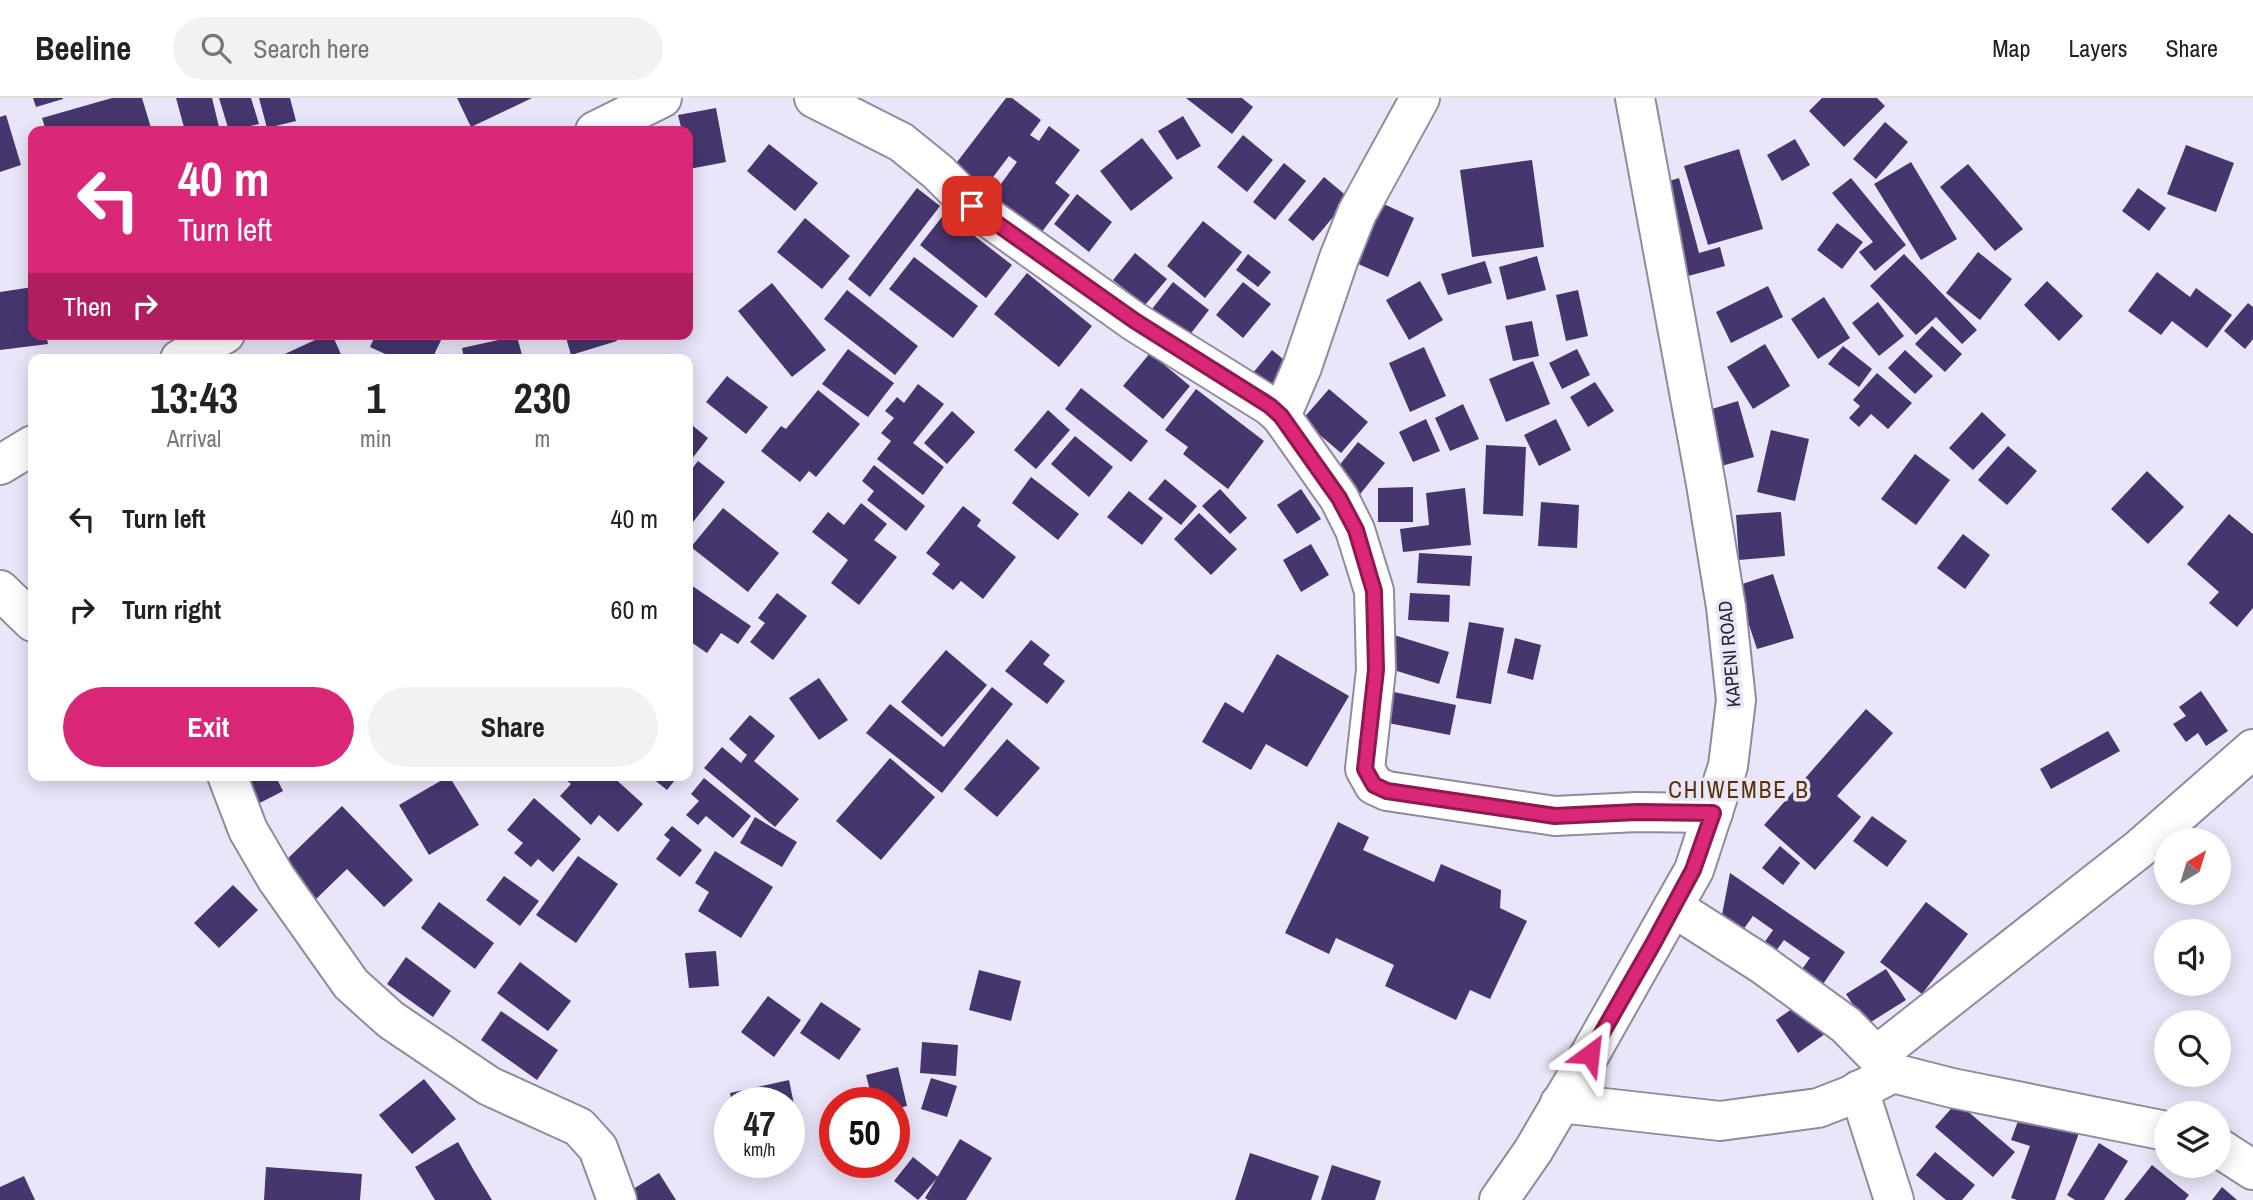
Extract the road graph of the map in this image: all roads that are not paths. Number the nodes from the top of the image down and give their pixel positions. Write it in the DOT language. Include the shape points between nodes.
graph roads {
  1 [pos="662,98"];
  2 [pos="814,98"];
  3 [pos="1420,98"];
  4 [pos="1634,98"];
  5 [pos="605,126"];
  6 [pos="214,340"];
  7 [pos="189,354"];
  8 [pos="1281,416"];
  9 [pos="28,448"];
  10 [pos="0,465"];
  11 [pos="0,590"];
  12 [pos="28,617"];
  13 [pos="2253,749"];
  14 [pos="229,781"];
  15 [pos="1713,813"];
  16 [pos="1674,907"];
  17 [pos="1876,1073"];
  18 [pos="1560,1103"];
  19 [pos="2154,1129"];
  20 [pos="2231,1156"];
  21 [pos="2253,1170"];
  22 [pos="617,1200"];
  23 [pos="1499,1200"];
  24 [pos="1894,1200"];
  1 -- 5 [label="street"];
  2 -- 8 [label="street" via="901,142 972,206"];
  3 -- 8 [label="street" via="1357,213"];
  4 -- 15 [label="street, KAPENI ROAD" via="1726,607 1736,699 1728,766"];
  6 -- 7 [label="street"];
  8 -- 15 [label="street" via="1339,498 1356,530 1374,591 1376,670 1365,769 1374,785 1387,791 1555,816"];
  9 -- 10 [label="street"];
  11 -- 12 [label="street"];
  13 -- 17 [label="street"];
  14 -- 22 [label="street" via="248,830 276,878 351,984 391,1020 489,1086 579,1127 598,1149"];
  15 -- 16 [label="street, KAPENI ROAD"];
  16 -- 17 [label="street" via="1846,1025"];
  16 -- 18 [label="street, KAPENI ROAD"];
  17 -- 18 [label="street" via="1818,1108 1720,1121"];
  17 -- 19 [label="street"];
  17 -- 24 [label="street"];
  18 -- 23 [label="street, KAPENI ROAD"];
  20 -- 21 [label="street"];
}
